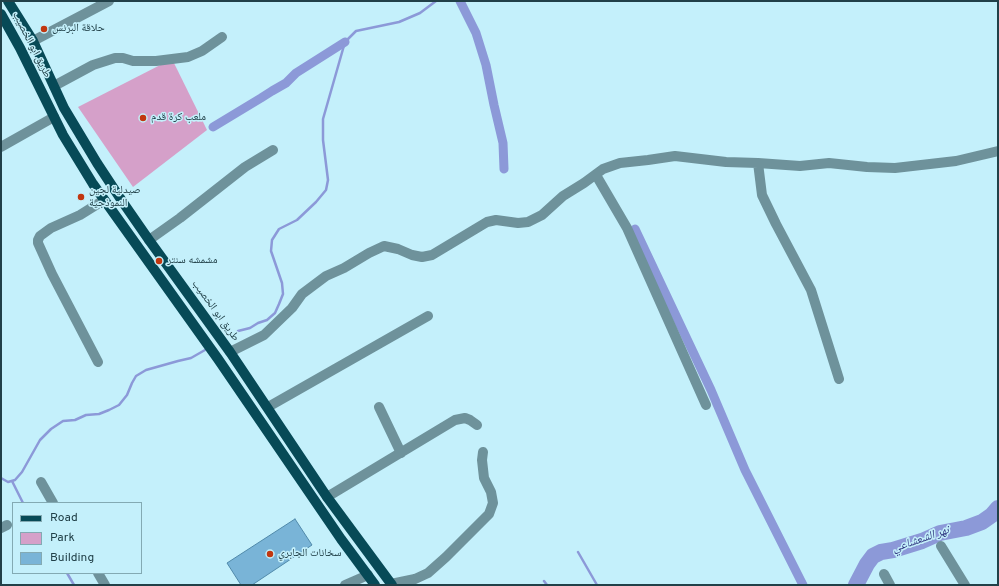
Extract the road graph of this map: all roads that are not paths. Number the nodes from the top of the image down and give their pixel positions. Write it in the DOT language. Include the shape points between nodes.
graph roads {
  1 [pos="8,1"];
  2 [pos="108,1"];
  3 [pos="1,14"];
  4 [pos="222,38"];
  5 [pos="33,42"];
  6 [pos="54,86"];
  7 [pos="54,117"];
  8 [pos="1,147"];
  9 [pos="273,150"];
  10 [pos="998,151"];
  11 [pos="97,163"];
  12 [pos="758,163"];
  13 [pos="84,169"];
  14 [pos="596,175"];
  15 [pos="104,200"];
  16 [pos="148,240"];
  17 [pos="428,316"];
  18 [pos="230,352"];
  19 [pos="98,362"];
  20 [pos="838,379"];
  21 [pos="706,404"];
  22 [pos="268,407"];
  23 [pos="379,407"];
  24 [pos="477,426"];
  25 [pos="483,452"];
  26 [pos="401,453"];
  27 [pos="41,482"];
  28 [pos="327,497"];
  29 [pos="52,502"];
  30 [pos="941,546"];
  31 [pos="99,574"];
  32 [pos="884,574"];
  33 [pos="368,575"];
  34 [pos="105,585"];
  35 [pos="345,585"];
  36 [pos="375,585"];
  37 [pos="392,585"];
  38 [pos="890,585"];
  39 [pos="965,585"];
  1 -- 5 [label="main road, طريق ابو الخصيب"];
  2 -- 5 [label="street"];
  3 -- 7 [label="main road, طريق ابو الخصيب"];
  4 -- 6 [label="street" via="188,57 156,61 115,58 93,65"];
  5 -- 6 [label="main road, طريق ابو الخصيب"];
  6 -- 11 [label="main road, طريق ابو الخصيب"];
  7 -- 8 [label="street"];
  7 -- 13 [label="main road, طريق ابو الخصيب"];
  9 -- 16 [label="street" via="245,167 186,214"];
  10 -- 12 [label="street" via="956,161 895,168 829,163 800,166"];
  11 -- 13 [label="main road"];
  11 -- 16 [label="main road, طريق ابو الخصيب"];
  12 -- 14 [label="street" via="675,156 620,163 603,169"];
  12 -- 20 [label="street" via="762,195 811,290"];
  13 -- 15 [label="main road, طريق ابو الخصيب"];
  14 -- 18 [label="street" via="563,196 542,215 528,222 487,222 432,255 412,255 384,246 369,253 326,276 302,294 292,308 264,335"];
  14 -- 21 [label="street" via="627,228"];
  15 -- 19 [label="street" via="80,215 51,228 38,240 52,274"];
  15 -- 33 [label="main road, طريق ابو الخصيب"];
  16 -- 18 [label="main road, طريق ابو الخصيب"];
  17 -- 22 [label="street"];
  18 -- 22 [label="main road, طريق ابو الخصيب"];
  22 -- 28 [label="main road, طريق ابو الخصيب"];
  23 -- 26 [label="street"];
  24 -- 26 [label="street" via="465,418 455,420"];
  25 -- 37 [label="street" via="484,478 491,492 493,504 488,514 428,573"];
  26 -- 28 [label="street"];
  27 -- 29 [label="street"];
  28 -- 37 [label="main road, طريق ابو الخصيب"];
  30 -- 39 [label="street"];
  31 -- 34 [label="street"];
  32 -- 38 [label="street"];
  33 -- 35 [label="street"];
  33 -- 36 [label="main road, طريق ابو الخصيب"];
}
